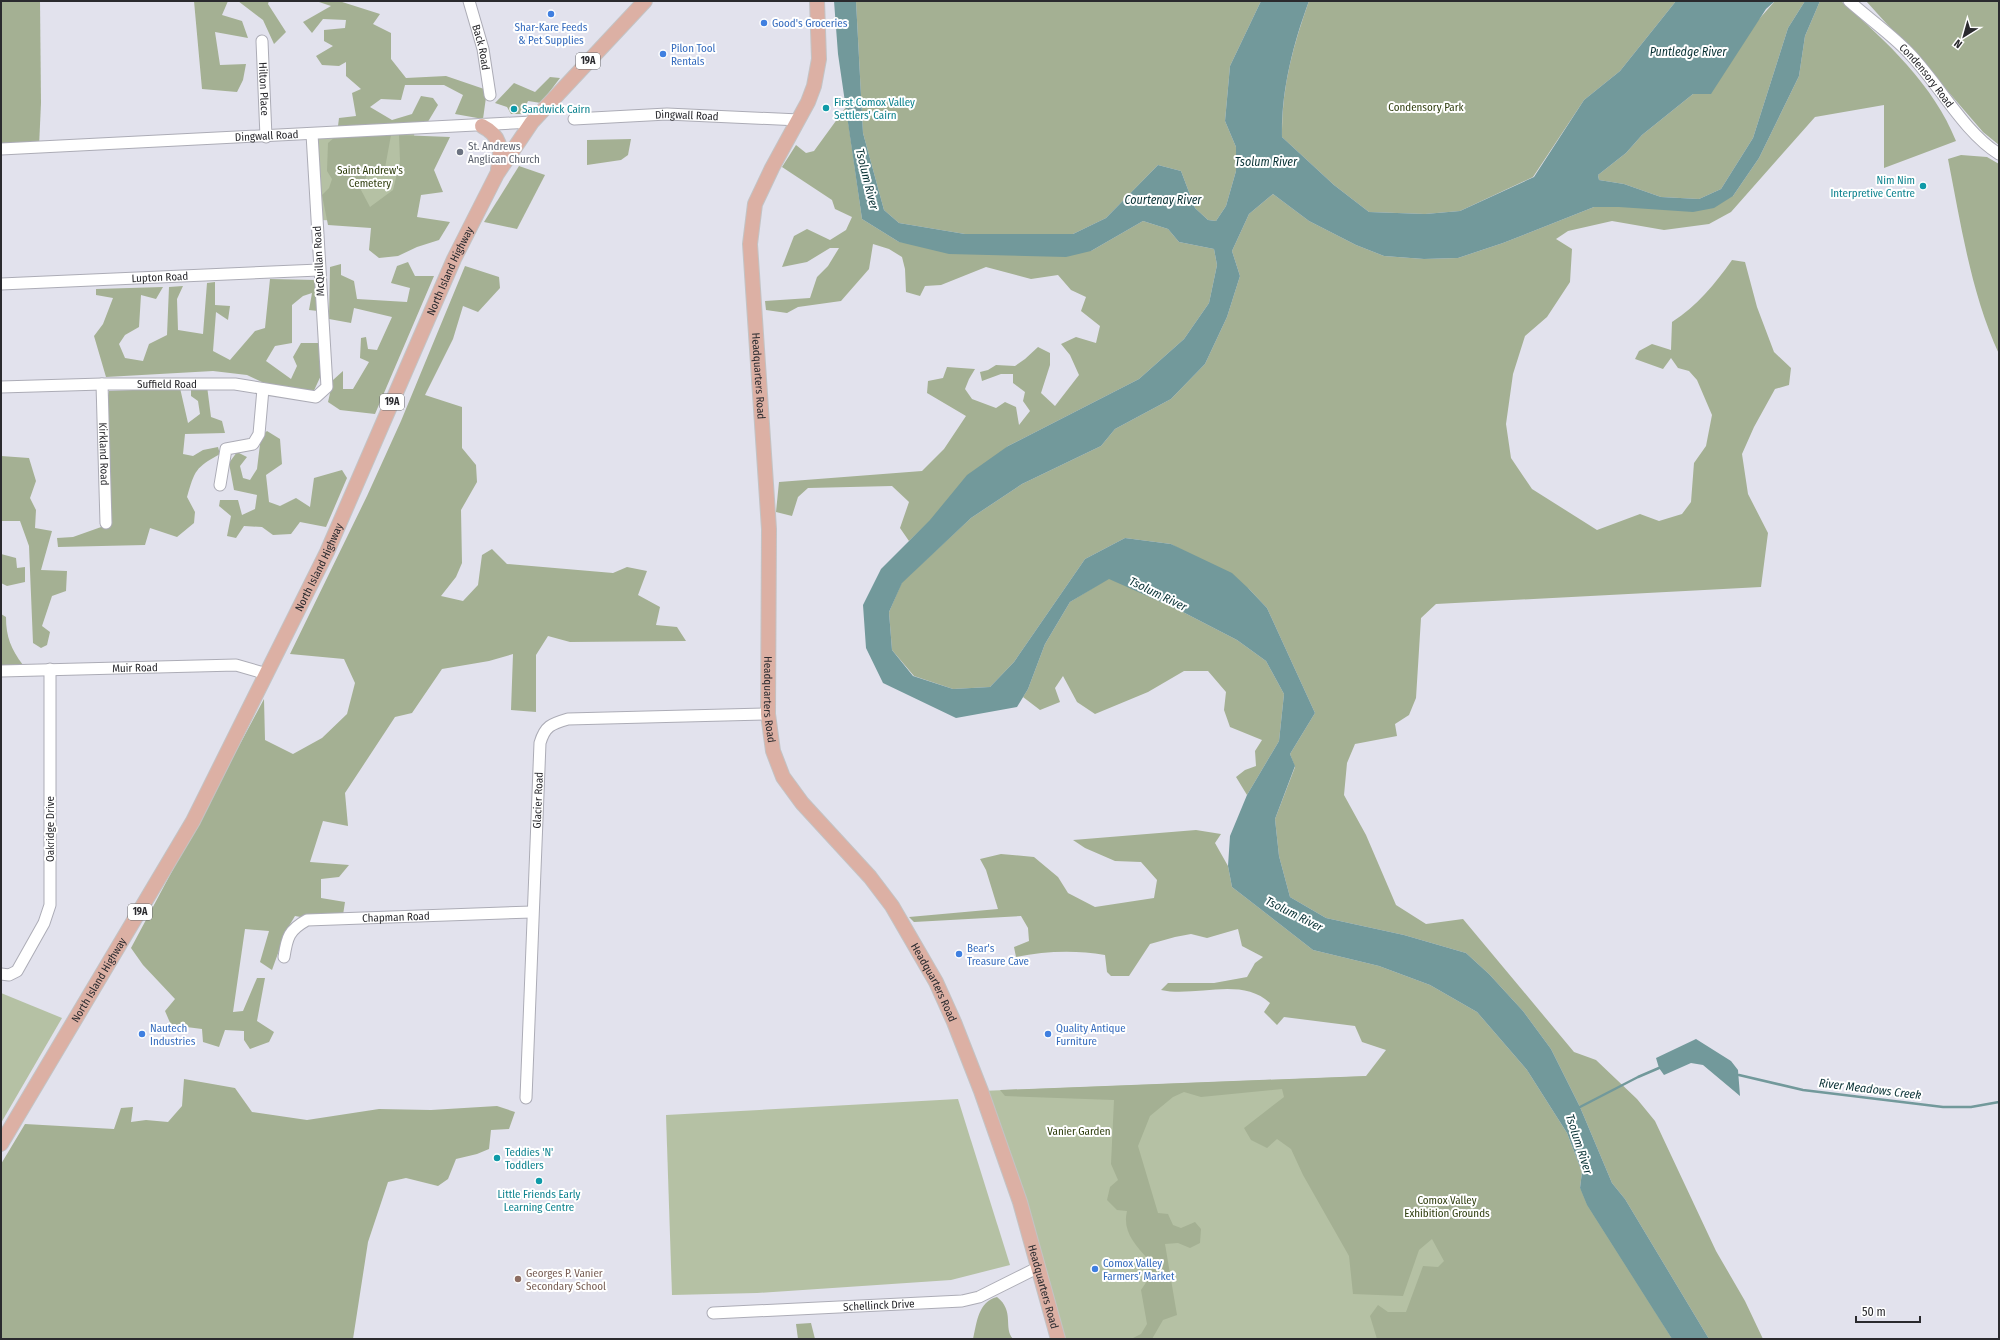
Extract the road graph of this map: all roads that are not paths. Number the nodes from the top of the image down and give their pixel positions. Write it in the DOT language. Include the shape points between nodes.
graph roads {
  1 [pos="469,1"];
  2 [pos="644,1"];
  3 [pos="817,1"];
  4 [pos="1849,1"];
  5 [pos="262,41"];
  6 [pos="490,95"];
  7 [pos="574,119"];
  8 [pos="799,120"];
  9 [pos="532,122"];
  10 [pos="482,126"];
  11 [pos="312,134"];
  12 [pos="266,137"];
  13 [pos="1,149"];
  14 [pos="1999,154"];
  15 [pos="497,174"];
  16 [pos="319,270"];
  17 [pos="1,284"];
  18 [pos="102,384"];
  19 [pos="1,387"];
  20 [pos="327,387"];
  21 [pos="263,389"];
  22 [pos="220,485"];
  23 [pos="106,523"];
  24 [pos="50,669"];
  25 [pos="1,671"];
  26 [pos="267,674"];
  27 [pos="768,714"];
  28 [pos="532,912"];
  29 [pos="284,957"];
  30 [pos="5,974"];
  31 [pos="526,1098"];
  32 [pos="1,1144"];
  33 [pos="1037,1268"];
  34 [pos="713,1314"];
  35 [pos="1058,1339"];
  1 -- 6 [label="street, Back Road" via="483,49"];
  2 -- 9 [label="main road, North Island Highway / 19A"];
  3 -- 8 [label="main road, Headquarters Road" via="819,59 814,86"];
  4 -- 14 [label="street, Condensory Road" via="1905,49 1976,136"];
  5 -- 12 [label="street, Hilton Place"];
  7 -- 8 [label="street, Dingwall Road" via="666,114"];
  8 -- 27 [label="main road, Headquarters Road" via="755,204 750,244 769,529"];
  9 -- 10 [label="street, Dingwall Road"];
  9 -- 15 [label="main road, North Island Highway / 19A"];
  10 -- 11 [label="street, Dingwall Road"];
  10 -- 15 [label="main road" via="490,130 498,140 500,157"];
  11 -- 12 [label="street, Dingwall Road"];
  11 -- 16 [label="street, McQuillan Road"];
  12 -- 13 [label="street, Dingwall Road"];
  15 -- 26 [label="main road, North Island Highway / 19A" via="454,259 328,552"];
  16 -- 17 [label="street, Lupton Road"];
  16 -- 20 [label="street, McQuillan Road"];
  18 -- 19 [label="street, Suffield Road"];
  18 -- 21 [label="street, Suffield Road" via="235,384"];
  18 -- 23 [label="street, Kirkland Road"];
  20 -- 21 [label="street, Suffield Road" via="316,397"];
  21 -- 22 [label="street" via="259,434 253,444 226,449"];
  24 -- 25 [label="street, Muir Road"];
  24 -- 26 [label="street, Muir Road" via="236,665"];
  24 -- 30 [label="street, Oakridge Drive" via="50,905 44,923 17,971"];
  26 -- 32 [label="main road, North Island Highway / 19A" via="193,821"];
  27 -- 28 [label="street, Glacier Road" via="568,719 554,723 544,731 540,743"];
  27 -- 33 [label="main road, Headquarters Road" via="773,751 783,777 802,803 892,906 936,982 981,1091 1020,1202"];
  28 -- 29 [label="street, Chapman Road" via="308,920 296,926 287,938"];
  28 -- 31 [label="street, Glacier Road"];
  33 -- 34 [label="street, Schellinck Drive" via="979,1297 962,1301"];
  33 -- 35 [label="main road, Headquarters Road"];
}
